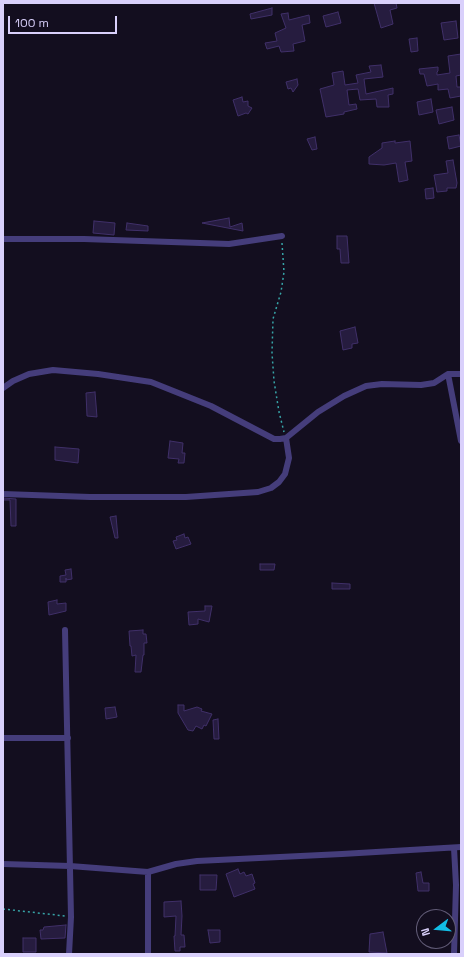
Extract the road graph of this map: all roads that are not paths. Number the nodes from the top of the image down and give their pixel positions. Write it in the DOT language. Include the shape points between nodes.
graph roads {
  1 [pos="282,236"];
  2 [pos="3,239"];
  3 [pos="448,374"];
  4 [pos="461,374"];
  5 [pos="3,388"];
  6 [pos="286,438"];
  7 [pos="461,441"];
  8 [pos="3,494"];
  9 [pos="65,630"];
  10 [pos="3,738"];
  11 [pos="68,738"];
  12 [pos="458,848"];
  13 [pos="3,864"];
  14 [pos="70,866"];
  15 [pos="148,872"];
  16 [pos="69,954"];
  17 [pos="148,954"];
  18 [pos="454,954"];
  1 -- 2 [label="street" via="229,244"];
  3 -- 4 [label="street"];
  3 -- 6 [label="street" via="434,383 382,384 355,390 318,412"];
  3 -- 7 [label="street"];
  5 -- 6 [label="street" via="29,374 53,370 151,382 211,406 274,439"];
  6 -- 8 [label="street" via="289,458 285,474 271,488 258,492 179,497 90,498"];
  9 -- 11 [label="street"];
  10 -- 11 [label="street"];
  11 -- 14 [label="street"];
  12 -- 15 [label="street" via="197,861"];
  12 -- 18 [label="street"];
  13 -- 14 [label="street"];
  14 -- 15 [label="street"];
  14 -- 16 [label="street"];
  15 -- 17 [label="street"];
}
